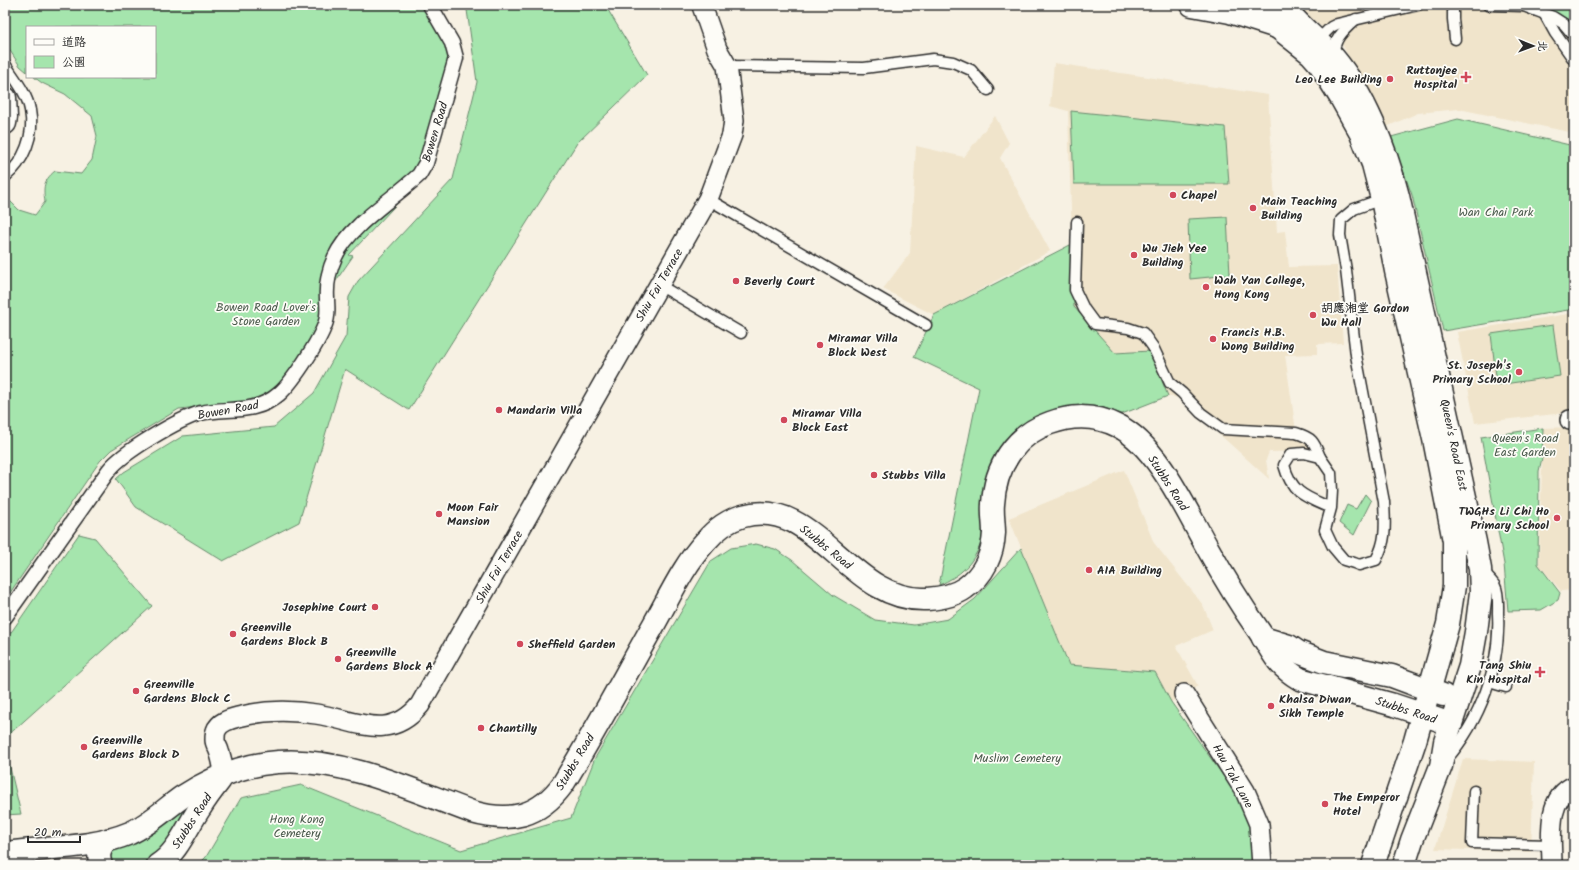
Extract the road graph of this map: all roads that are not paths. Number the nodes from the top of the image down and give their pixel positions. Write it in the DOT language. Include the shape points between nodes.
graph roads {
  1 [pos="430,5"];
  2 [pos="1192,5"];
  3 [pos="1268,5"];
  4 [pos="1283,5"];
  5 [pos="1418,5"];
  6 [pos="1453,5"];
  7 [pos="1488,5"];
  8 [pos="702,6"];
  9 [pos="1522,6"];
  10 [pos="1545,15"];
  11 [pos="1356,19"];
  12 [pos="1277,27"];
  13 [pos="1309,34"];
  14 [pos="1574,36"];
  15 [pos="1455,39"];
  16 [pos="1326,60"];
  17 [pos="1574,60"];
  18 [pos="5,64"];
  19 [pos="727,66"];
  20 [pos="988,90"];
  21 [pos="5,98"];
  22 [pos="5,123"];
  23 [pos="5,177"];
  24 [pos="708,199"];
  25 [pos="1382,199"];
  26 [pos="1077,222"];
  27 [pos="659,285"];
  28 [pos="926,325"];
  29 [pos="741,334"];
  30 [pos="1320,457"];
  31 [pos="1331,508"];
  32 [pos="1480,569"];
  33 [pos="5,617"];
  34 [pos="1263,638"];
  35 [pos="1489,682"];
  36 [pos="1506,687"];
  37 [pos="1430,691"];
  38 [pos="1184,694"];
  39 [pos="1459,701"];
  40 [pos="1423,715"];
  41 [pos="1451,724"];
  42 [pos="1441,766"];
  43 [pos="225,775"];
  44 [pos="1574,786"];
  45 [pos="1474,791"];
  46 [pos="106,840"];
  47 [pos="1552,845"];
  48 [pos="5,853"];
  49 [pos="5,857"];
  50 [pos="44,865"];
  51 [pos="101,865"];
  52 [pos="158,865"];
  53 [pos="1262,865"];
  54 [pos="1373,865"];
  55 [pos="1404,865"];
  56 [pos="1552,865"];
  1 -- 33 [label="street, Bowen Road" via="452,43 456,58 428,157 419,175 351,233 338,250 327,281 327,320 306,361 278,395 266,403 244,410 208,412 188,418 120,457"];
  2 -- 12 [label="main road" via="1230,12"];
  3 -- 12 [label="main road, Queen's Road East"];
  4 -- 13 [label="main road, Queen's Road East"];
  5 -- 11 [label="lane"];
  6 -- 15 [label="lane"];
  7 -- 9 [label="lane"];
  8 -- 19 [label="street, Shiu Fai Terrace" via="717,49"];
  9 -- 10 [label="lane"];
  10 -- 14 [label="lane" via="1564,24"];
  10 -- 17 [label="lane"];
  11 -- 13 [label="lane"];
  11 -- 16 [label="lane" via="1334,43"];
  12 -- 13 [label="main road"];
  12 -- 16 [label="main road, Queen's Road East" via="1311,54"];
  13 -- 16 [label="main road, Queen's Road East"];
  16 -- 25 [label="main road, Queen's Road East" via="1341,98 1361,134 1373,164"];
  16 -- 32 [label="main road, Queen's Road East" via="1356,90 1389,161 1453,436"];
  18 -- 23 [label="lane" via="22,90 30,110 31,126 28,144 19,163"];
  19 -- 20 [label="lane" via="864,68 933,59 953,62 971,70"];
  19 -- 24 [label="street, Shiu Fai Terrace" via="734,120 732,135"];
  21 -- 22 [label="main road"];
  24 -- 27 [label="street, Shiu Fai Terrace"];
  24 -- 28 [label="lane"];
  25 -- 31 [label="lane" via="1354,209 1341,220 1340,235 1356,355 1384,502 1383,548 1376,560 1354,563 1344,560 1332,547 1325,530"];
  25 -- 37 [label="main road, Queen's Road East" via="1454,541 1454,586 1448,624"];
  26 -- 30 [label="lane" via="1075,290 1095,324 1128,328 1143,333 1153,347 1170,383 1200,413 1223,429 1296,433 1307,436 1314,441"];
  27 -- 29 [label="lane"];
  27 -- 43 [label="street, Shiu Fai Terrace" via="415,711 402,722 376,727 325,715 299,712 265,712 235,718 222,723 216,730 215,739"];
  30 -- 31 [label="lane" via="1331,473"];
  30 -- 31 [label="lane" via="1304,453 1291,454 1284,465 1288,479 1302,496"];
  32 -- 35 [label="lane" via="1495,586 1498,601 1499,622"];
  32 -- 39 [label="main road, Queen's Road East" via="1481,592 1476,632 1470,666"];
  34 -- 37 [label="main road" via="1290,646 1318,660 1392,676"];
  34 -- 40 [label="main road, Stubbs Road" via="1275,659 1289,673 1300,679"];
  34 -- 43 [label="main road, Stubbs Road" via="1236,598 1169,480 1143,446 1123,429 1101,420 1078,417 1034,430 1010,452 1000,469 994,489 993,541 988,560 975,580 946,596 912,599 878,588 807,530 794,521 779,516 765,513 746,515 715,531 701,547 677,584 563,784 549,800 524,814 508,818 484,816 368,775 323,763 277,762 248,767"];
  35 -- 36 [label="lane"];
  35 -- 42 [label="lane" via="1484,699 1469,728"];
  37 -- 39 [label="main road"];
  37 -- 40 [label="main road, Queen's Road East"];
  38 -- 53 [label="street, Hau Tak Lane" via="1245,791 1259,824"];
  39 -- 41 [label="main road, Queen's Road East"];
  40 -- 41 [label="main road, Stubbs Road"];
  40 -- 54 [label="main road, Queen's Road East"];
  41 -- 42 [label="main road, Queen's Road East"];
  42 -- 55 [label="main road, Queen's Road East"];
  43 -- 46 [label="main road, Stubbs Road" via="182,798 141,828"];
  43 -- 52 [label="main road, Stubbs Road" via="200,807 171,854"];
  44 -- 47 [label="street" via="1560,796 1554,808"];
  45 -- 47 [label="lane" via="1472,843"];
  46 -- 48 [label="main road, Stubbs Road"];
  46 -- 51 [label="main road" via="98,856"];
  47 -- 56 [label="street"];
  49 -- 50 [label="main road"];
}
